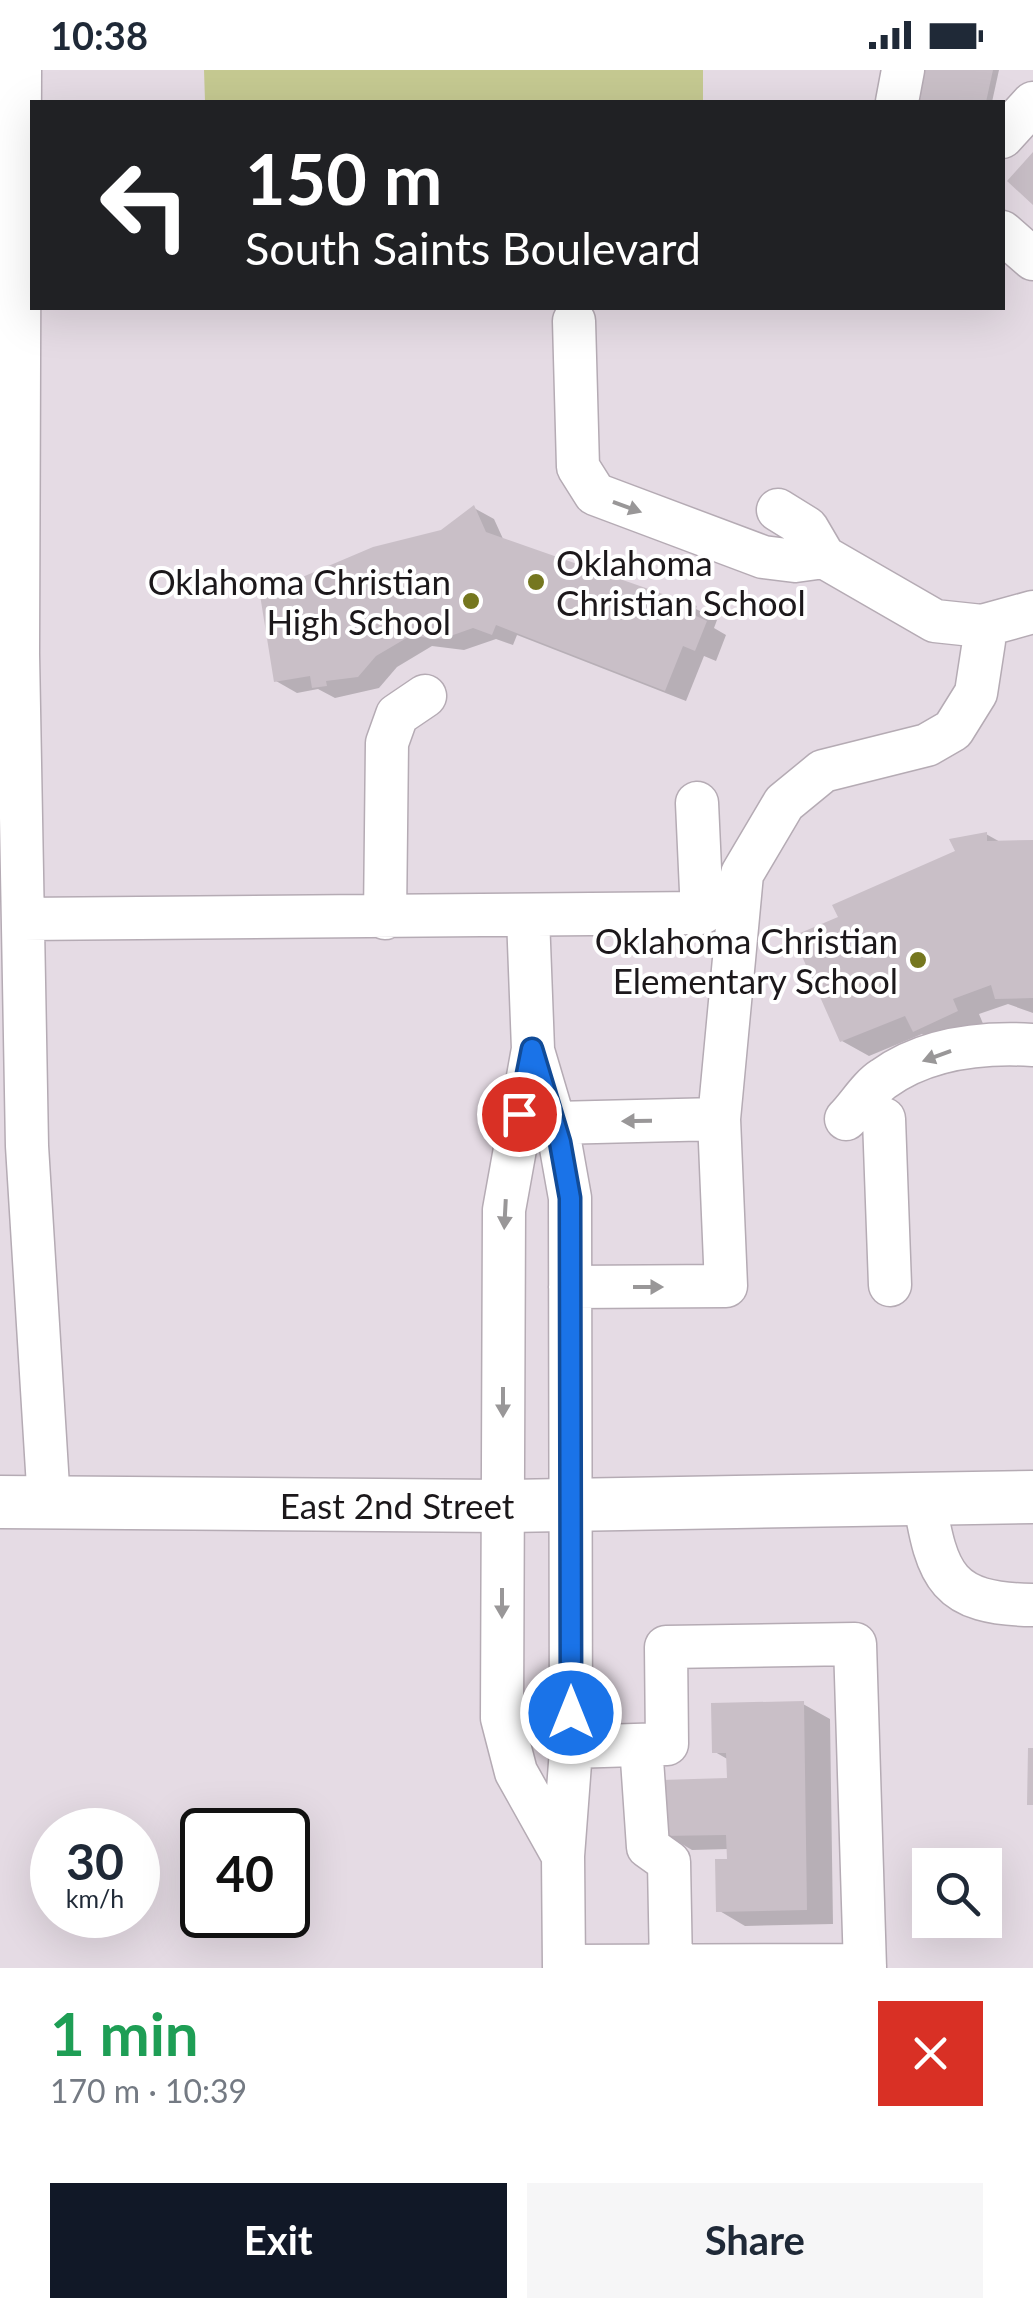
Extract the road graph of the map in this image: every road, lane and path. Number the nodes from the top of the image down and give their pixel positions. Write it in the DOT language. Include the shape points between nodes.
graph roads {
  1 [pos="20,70"];
  2 [pos="903,70"];
  3 [pos="897,100"];
  4 [pos="1033,103"];
  5 [pos="1005,133"];
  6 [pos="1005,235"];
  7 [pos="1033,259"];
  8 [pos="574,321"];
  9 [pos="778,510"];
  10 [pos="824,557"];
  11 [pos="1033,612"];
  12 [pos="982,626"];
  13 [pos="424,696"];
  14 [pos="697,802"];
  15 [pos="528,917"];
  16 [pos="384,918"];
  17 [pos="23,919"];
  18 [pos="1033,1045"];
  19 [pos="532,1049"];
  20 [pos="719,1119"];
  21 [pos="555,1123"];
  22 [pos="890,1285"];
  23 [pos="570,1287"];
  24 [pos="1033,1496"];
  25 [pos="924,1498"];
  26 [pos="24,1503"];
  27 [pos="570,1505"];
  28 [pos="502,1506"];
  29 [pos="1033,1605"];
  30 [pos="642,1745"];
  31 [pos="571,1747"];
  32 [pos="563,1856"];
  33 [pos="865,1966"];
  34 [pos="564,1967"];
  35 [pos="671,1967"];
  1 -- 17 [label="street"];
  2 -- 3 [label="street"];
  4 -- 5 [label="street"];
  6 -- 7 [label="street"];
  8 -- 10 [label="street, one-way" via="581,477 605,499 763,557"];
  9 -- 10 [label="street" via="808,528"];
  10 -- 12 [label="street" via="935,621"];
  11 -- 12 [label="street"];
  12 -- 20 [label="street" via="976,694 953,730 928,745 823,771 784,803 742,874"];
  13 -- 16 [label="street" via="397,715 388,744"];
  14 -- 15 [label="street" via="702,913"];
  15 -- 16 [label="street"];
  15 -- 19 [label="street"];
  16 -- 17 [label="street"];
  17 -- 26 [label="street"];
  18 -- 22 [label="street, one-way" via="990,1042 943,1052 882,1079 865,1119"];
  19 -- 21 [label="street"];
  19 -- 28 [label="street, one-way" via="504,1210"];
  20 -- 21 [label="street, one-way"];
  23 -- 20 [label="street, one-way" via="726,1286"];
  21 -- 23 [label="street" via="570,1198"];
  23 -- 27 [label="street"];
  24 -- 25 [label="main road, East 2nd Street"];
  25 -- 27 [label="main road, East 2nd Street"];
  25 -- 29 [label="street" via="933,1552 951,1586 978,1602"];
  26 -- 28 [label="main road, East 2nd Street"];
  27 -- 28 [label="main road, East 2nd Street"];
  27 -- 31 [label="street"];
  28 -- 32 [label="street, one-way" via="502,1718 516,1772"];
  30 -- 31 [label="street"];
  30 -- 33 [label="street" via="667,1744 666,1647 854,1644"];
  30 -- 35 [label="street" via="648,1847 669,1862"];
  31 -- 32 [label="street"];
  32 -- 34 [label="street"];
  33 -- 35 [label="street"];
  34 -- 35 [label="street"];
}
